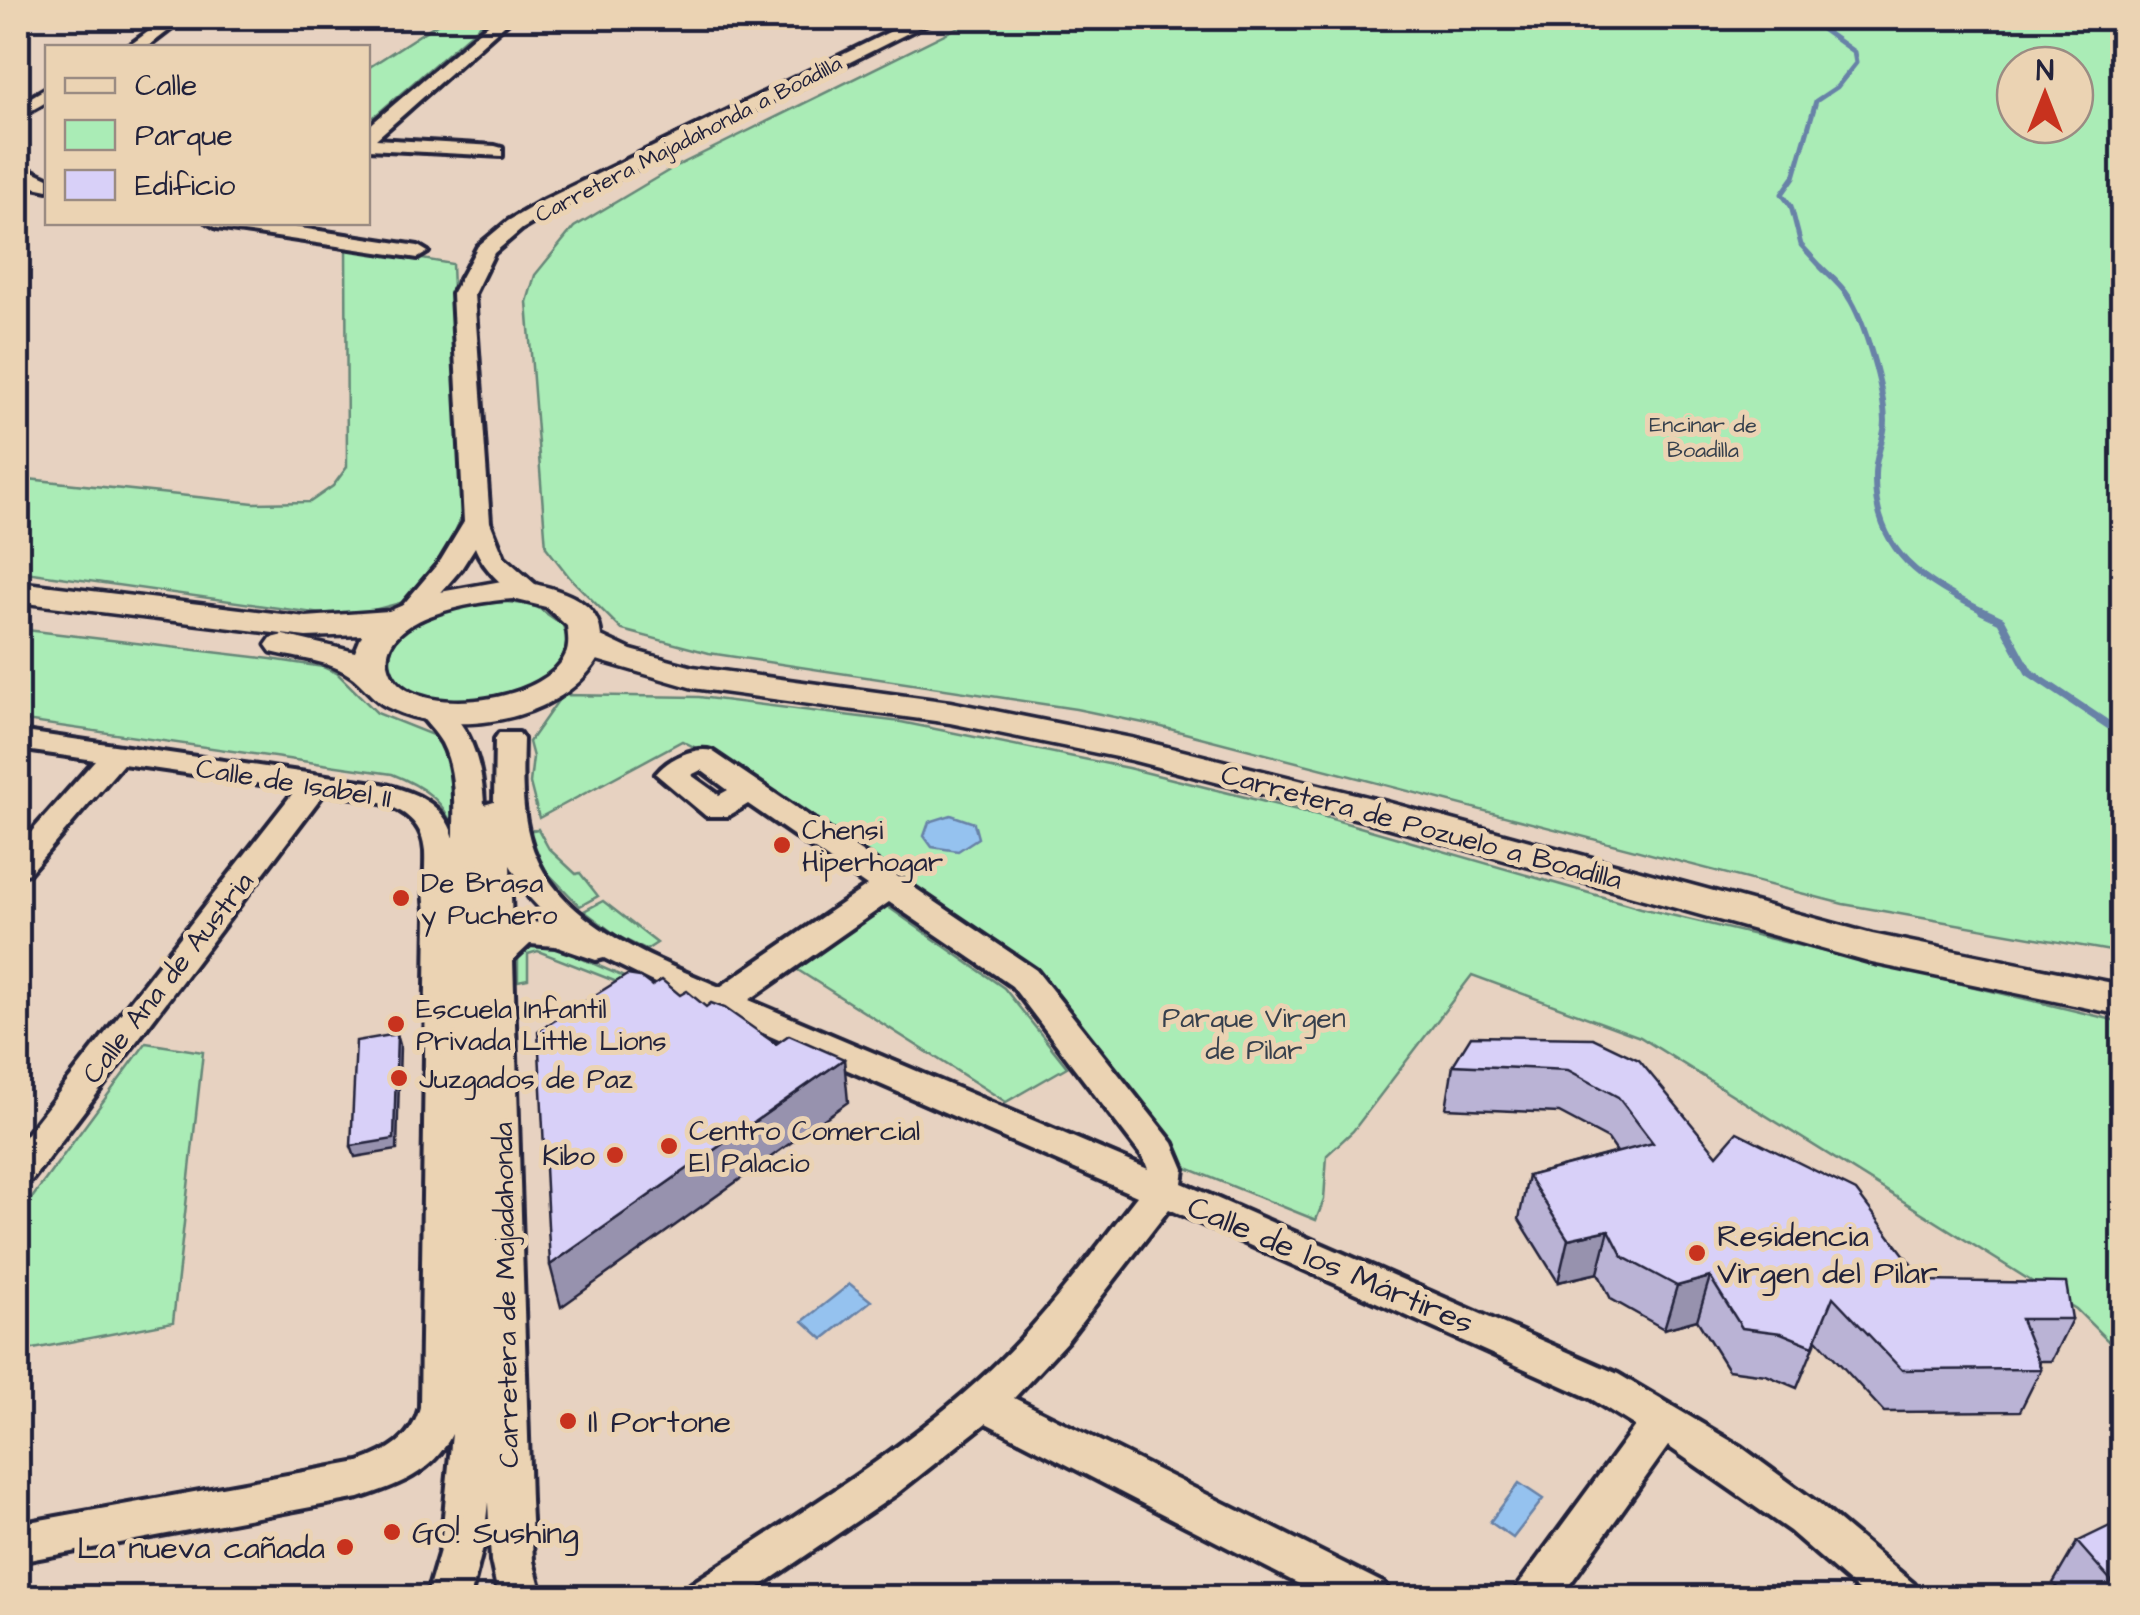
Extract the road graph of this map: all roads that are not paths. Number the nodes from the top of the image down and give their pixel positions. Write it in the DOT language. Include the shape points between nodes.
graph roads {
  1 [pos="156,18"];
  2 [pos="178,18"];
  3 [pos="930,18"];
  4 [pos="498,20"];
  5 [pos="116,45"];
  6 [pos="138,45"];
  7 [pos="45,94"];
  8 [pos="45,109"];
  9 [pos="18,113"];
  10 [pos="18,128"];
  11 [pos="370,134"];
  12 [pos="370,144"];
  13 [pos="495,152"];
  14 [pos="18,170"];
  15 [pos="45,184"];
  16 [pos="18,191"];
  17 [pos="45,196"];
  18 [pos="316,225"];
  19 [pos="262,226"];
  20 [pos="477,522"];
  21 [pos="18,582"];
  22 [pos="530,591"];
  23 [pos="18,592"];
  24 [pos="18,611"];
  25 [pos="187,613"];
  26 [pos="403,616"];
  27 [pos="588,642"];
  28 [pos="372,674"];
  29 [pos="717,680"];
  30 [pos="540,694"];
  31 [pos="431,711"];
  32 [pos="508,739"];
  33 [pos="18,740"];
  34 [pos="116,754"];
  35 [pos="316,783"];
  36 [pos="748,791"];
  37 [pos="18,866"];
  38 [pos="890,886"];
  39 [pos="499,955"];
  40 [pos="646,968"];
  41 [pos="2122,1000"];
  42 [pos="722,1002"];
  43 [pos="18,1171"];
  44 [pos="1162,1191"];
  45 [pos="438,1312"];
  46 [pos="473,1360"];
  47 [pos="983,1402"];
  48 [pos="1664,1420"];
  49 [pos="18,1543"];
  50 [pos="448,1598"];
  51 [pos="521,1598"];
  52 [pos="706,1598"];
  53 [pos="1370,1598"];
  54 [pos="1534,1598"];
  55 [pos="1899,1598"];
  1 -- 5 [label="street"];
  2 -- 6 [label="street"];
  3 -- 20 [label="street, Carretera Majadahonda a Boadilla" via="549,205 485,250 463,294"];
  4 -- 11 [label="street"];
  7 -- 9 [label="street"];
  8 -- 10 [label="street"];
  12 -- 13 [label="street"];
  14 -- 15 [label="street"];
  16 -- 17 [label="street"];
  18 -- 19 [label="street" via="422,247"];
  20 -- 22 [label="street, Carretera Majadahonda a Boadilla" via="493,561"];
  20 -- 26 [label="street" via="452,564"];
  21 -- 25 [label="street"];
  22 -- 26 [label="main road" via="458,594"];
  22 -- 27 [label="main road" via="578,614"];
  23 -- 25 [label="main road"];
  24 -- 28 [label="main road" via="308,649 346,658"];
  25 -- 26 [label="main road" via="329,628"];
  26 -- 28 [label="main road" via="374,646"];
  27 -- 29 [label="main road, Carretera de Pozuelo a Boadilla" via="632,663"];
  27 -- 30 [label="main road" via="576,667"];
  28 -- 31 [label="main road" via="392,698"];
  29 -- 30 [label="main road, Carretera de Pozuelo a Boadilla" via="650,677"];
  29 -- 41 [label="main road, Carretera de Pozuelo a Boadilla" via="904,705 1130,748 1872,948"];
  30 -- 31 [label="main road, Carretera de Pozuelo a Boadilla" via="471,713"];
  30 -- 32 [label="street, Carretera de Majadahonda"];
  31 -- 46 [label="street, Carretera de Majadahonda" via="462,747 467,772"];
  32 -- 39 [label="street, Carretera de Majadahonda" via="493,807"];
  32 -- 40 [label="street, Calle de los Mártires" via="506,795 520,862 568,917"];
  33 -- 34 [label="street, Calle de Isabel II"];
  34 -- 35 [label="street, Calle de Isabel II"];
  34 -- 37 [label="street"];
  35 -- 43 [label="street, Calle Ana de Austria"];
  35 -- 45 [label="street, Calle de Isabel II" via="405,800 436,828 441,845"];
  36 -- 38 [label="street"];
  38 -- 42 [label="street"];
  38 -- 44 [label="street" via="1024,978 1160,1153 1166,1169"];
  39 -- 40 [label="street, Calle de los Mártires" via="513,937 540,932"];
  39 -- 51 [label="street, Carretera de Majadahonda" via="509,1500"];
  40 -- 42 [label="street, Calle de los Mártires"];
  42 -- 44 [label="street, Calle de los Mártires"];
  44 -- 47 [label="street" via="1081,1296"];
  44 -- 48 [label="street, Calle de los Mártires" via="1542,1356"];
  45 -- 46 [label="street"];
  45 -- 49 [label="street, Calle de Isabel II" via="438,1420 414,1456 390,1470"];
  46 -- 50 [label="street, Carretera de Majadahonda" via="472,1462"];
  47 -- 52 [label="street" via="912,1460"];
  47 -- 53 [label="street"];
  48 -- 54 [label="street"];
  48 -- 55 [label="street, Calle de los Mártires" via="1805,1518"];
}
